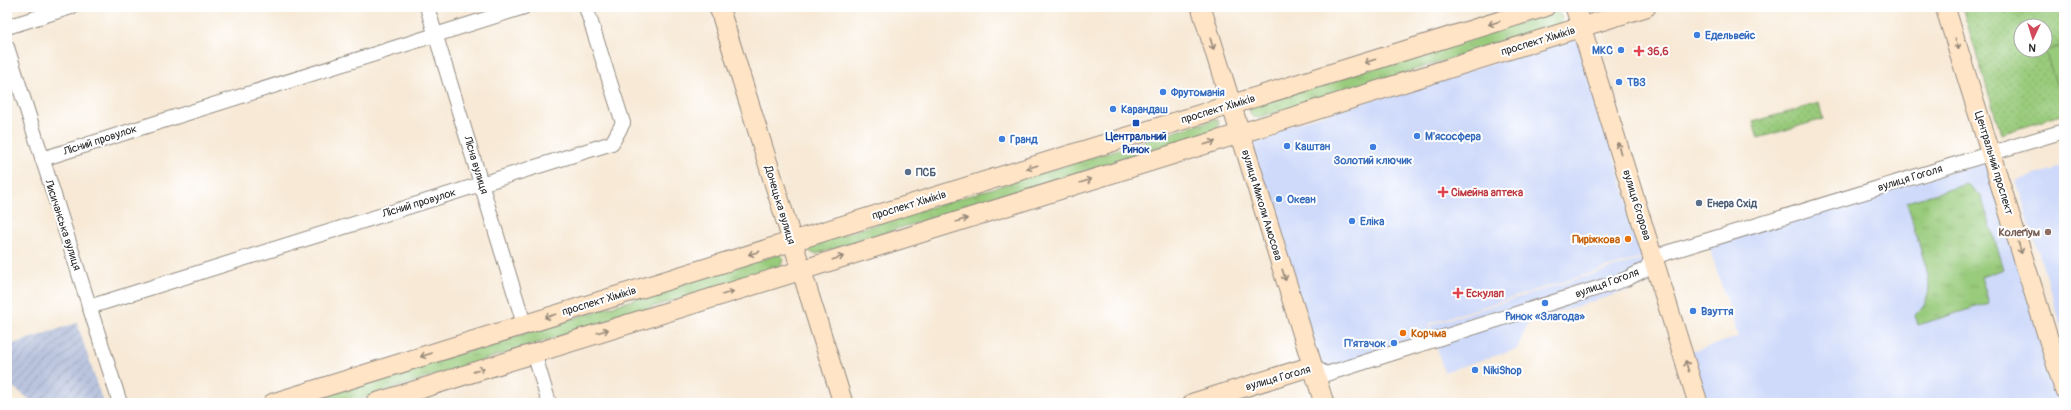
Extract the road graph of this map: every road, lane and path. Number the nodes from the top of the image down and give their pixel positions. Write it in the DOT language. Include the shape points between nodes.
graph roads {
  1 [pos="71,7"];
  2 [pos="427,7"];
  3 [pos="524,7"];
  4 [pos="586,7"];
  5 [pos="719,7"];
  6 [pos="1201,7"];
  7 [pos="1545,7"];
  8 [pos="1576,7"];
  9 [pos="1646,7"];
  10 [pos="1945,7"];
  11 [pos="7,27"];
  12 [pos="1582,27"];
  13 [pos="436,34"];
  14 [pos="7,47"];
  15 [pos="1231,105"];
  16 [pos="2064,131"];
  17 [pos="1240,133"];
  18 [pos="1991,153"];
  19 [pos="42,159"];
  20 [pos="481,183"];
  21 [pos="792,242"];
  22 [pos="1653,257"];
  23 [pos="800,270"];
  24 [pos="89,307"];
  25 [pos="524,324"];
  26 [pos="534,353"];
  27 [pos="1312,366"];
  28 [pos="2064,388"];
  29 [pos="120,403"];
  30 [pos="273,403"];
  31 [pos="375,403"];
  32 [pos="549,403"];
  33 [pos="843,403"];
  34 [pos="1193,403"];
  35 [pos="1324,403"];
  36 [pos="1698,403"];
  1 -- 11 [label="street"];
  2 -- 13 [label="street, Лісна вулиця"];
  3 -- 13 [label="street, Лісний провулок"];
  4 -- 20 [label="street, Лісний провулок" via="623,123 612,143"];
  5 -- 21 [label="main road, Донецька вулиця"];
  6 -- 15 [label="main road, вулиця Миколи Амосова, one-way"];
  7 -- 15 [label="main road, проспект Хіміків, one-way"];
  8 -- 12 [label="main road, вулиця Єгорова"];
  9 -- 12 [label="main road, проспект Хіміків"];
  10 -- 18 [label="main road, Центральний проспект, one-way"];
  12 -- 17 [label="main road, проспект Хіміків"];
  22 -- 12 [label="main road, вулиця Єгорова, one-way"];
  13 -- 19 [label="street, Лісний провулок"];
  13 -- 20 [label="street, Лісна вулиця"];
  14 -- 19 [label="street, Лисичанська вулиця"];
  15 -- 17 [label="main road, вулиця Миколи Амосова"];
  15 -- 21 [label="main road, проспект Хіміків, one-way"];
  16 -- 18 [label="street, вулиця Гоголя"];
  23 -- 17 [label="main road, проспект Хіміків, one-way"];
  17 -- 27 [label="main road, вулиця Миколи Амосова, one-way"];
  18 -- 22 [label="street, вулиця Гоголя"];
  18 -- 28 [label="main road, Центральний проспект, one-way"];
  19 -- 24 [label="street, Лисичанська вулиця"];
  20 -- 24 [label="street, Лісний провулок"];
  20 -- 25 [label="street, Лісна вулиця"];
  21 -- 23 [label="main road, Донецька вулиця"];
  21 -- 25 [label="main road, проспект Хіміків, one-way"];
  22 -- 27 [label="street, вулиця Гоголя" via="1646,269 1626,279 1326,374"];
  36 -- 22 [label="main road, вулиця Єгорова, one-way"];
  26 -- 23 [label="main road, проспект Хіміків, one-way"];
  23 -- 33 [label="main road, Донецька вулиця"];
  24 -- 29 [label="street, Лисичанська вулиця"];
  25 -- 30 [label="main road, проспект Хіміків, one-way"];
  31 -- 26 [label="main road, проспект Хіміків, one-way"];
  26 -- 32 [label="street"];
  27 -- 34 [label="main road, вулиця Гоголя"];
  27 -- 35 [label="main road, вулиця Миколи Амосова"];
}
